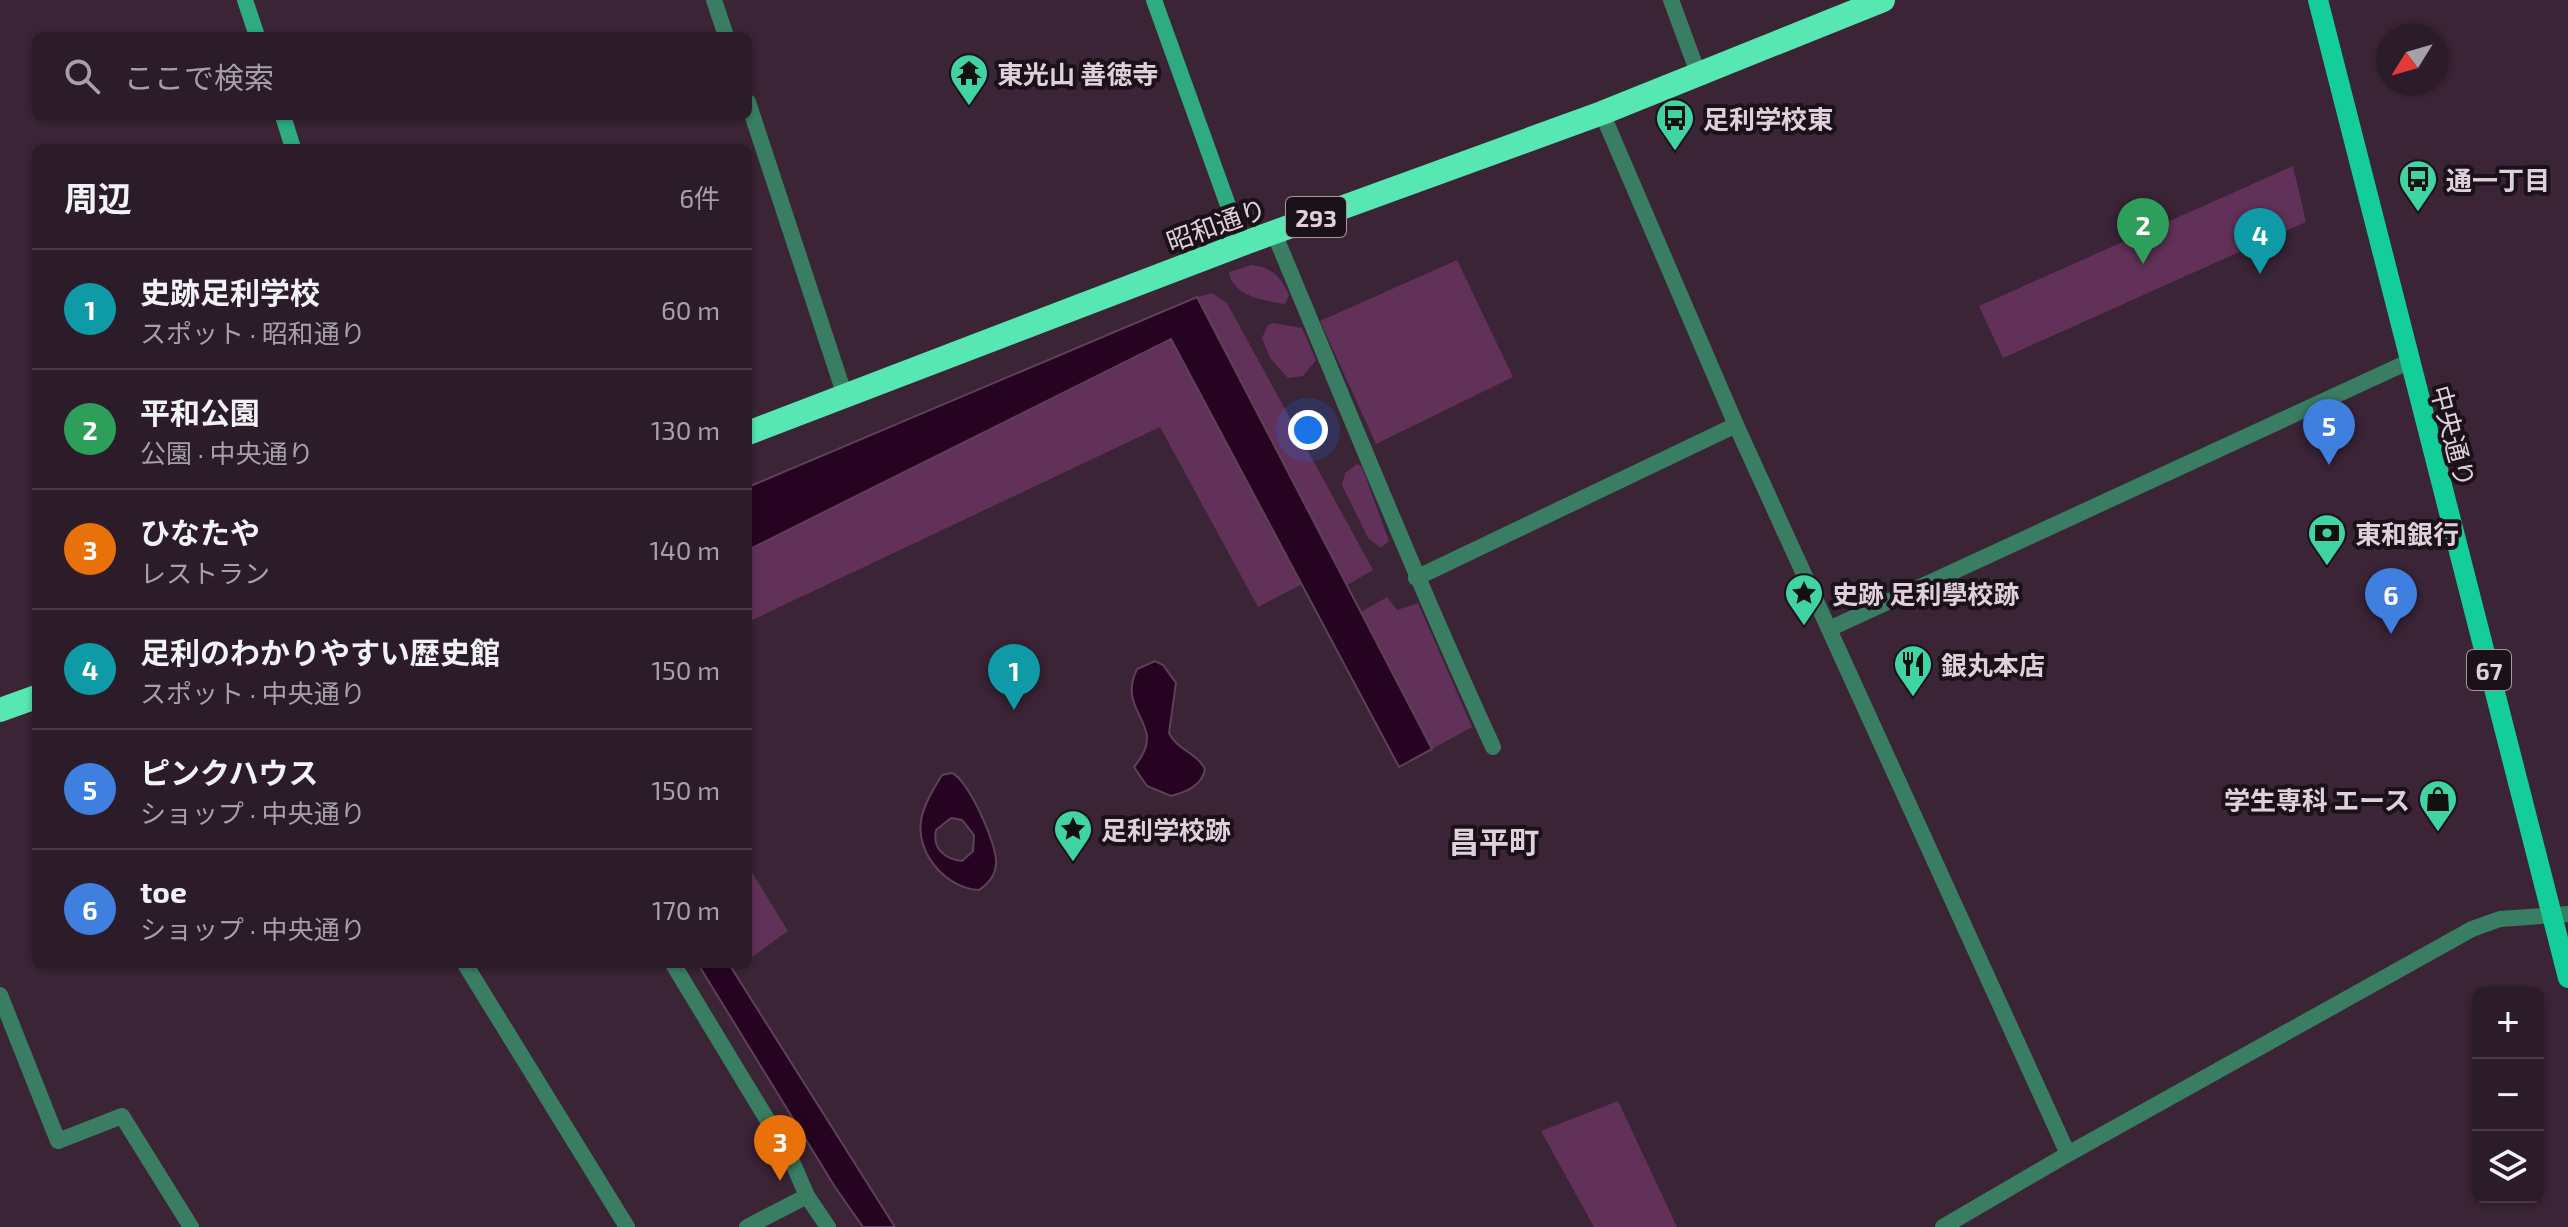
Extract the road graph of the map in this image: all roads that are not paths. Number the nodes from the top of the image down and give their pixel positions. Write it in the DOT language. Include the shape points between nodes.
graph roads {
  1 [pos="245,0"];
  2 [pos="714,0"];
  3 [pos="1154,0"];
  4 [pos="1671,0"];
  5 [pos="1883,0"];
  6 [pos="2318,0"];
  7 [pos="256,32"];
  8 [pos="725,32"];
  9 [pos="1698,73"];
  10 [pos="1602,113"];
  11 [pos="752,114"];
  12 [pos="284,120"];
  13 [pos="292,144"];
  14 [pos="1274,233"];
  15 [pos="1242,244"];
  16 [pos="2408,362"];
  17 [pos="845,396"];
  18 [pos="1736,425"];
  19 [pos="752,431"];
  20 [pos="1416,578"];
  21 [pos="1829,629"];
  22 [pos="32,698"];
  23 [pos="0,710"];
  24 [pos="1493,747"];
  25 [pos="2561,915"];
  26 [pos="467,968"];
  27 [pos="675,968"];
  28 [pos="2568,978"];
  29 [pos="0,995"];
  30 [pos="2068,1154"];
  31 [pos="807,1196"];
  32 [pos="191,1227"];
  33 [pos="627,1227"];
  34 [pos="747,1227"];
  35 [pos="828,1227"];
  36 [pos="1943,1227"];
  1 -- 7 [label="street"];
  2 -- 8 [label="street"];
  3 -- 15 [label="street"];
  4 -- 9 [label="street"];
  5 -- 9 [label="highway, 昭和通り / 293"];
  6 -- 16 [label="main road, 中央通り / 67"];
  9 -- 10 [label="highway, 昭和通り / 293"];
  10 -- 14 [label="highway, 昭和通り / 293"];
  10 -- 18 [label="street"];
  11 -- 17 [label="street"];
  12 -- 13 [label="street"];
  14 -- 15 [label="highway, 昭和通り / 293"];
  14 -- 20 [label="street"];
  15 -- 17 [label="highway, 昭和通り / 293"];
  16 -- 21 [label="street"];
  16 -- 25 [label="main road, 中央通り / 67"];
  17 -- 19 [label="highway, 昭和通り / 293"];
  18 -- 20 [label="street"];
  18 -- 21 [label="street"];
  20 -- 24 [label="street"];
  21 -- 30 [label="street"];
  22 -- 23 [label="highway"];
  25 -- 28 [label="main road, 中央通り / 67"];
  25 -- 30 [label="street" via="2500,919 2472,929"];
  26 -- 33 [label="street"];
  27 -- 31 [label="street" via="791,1159"];
  29 -- 32 [label="street" via="58,1141 122,1116"];
  30 -- 36 [label="street"];
  31 -- 34 [label="street"];
  31 -- 35 [label="street"];
}
